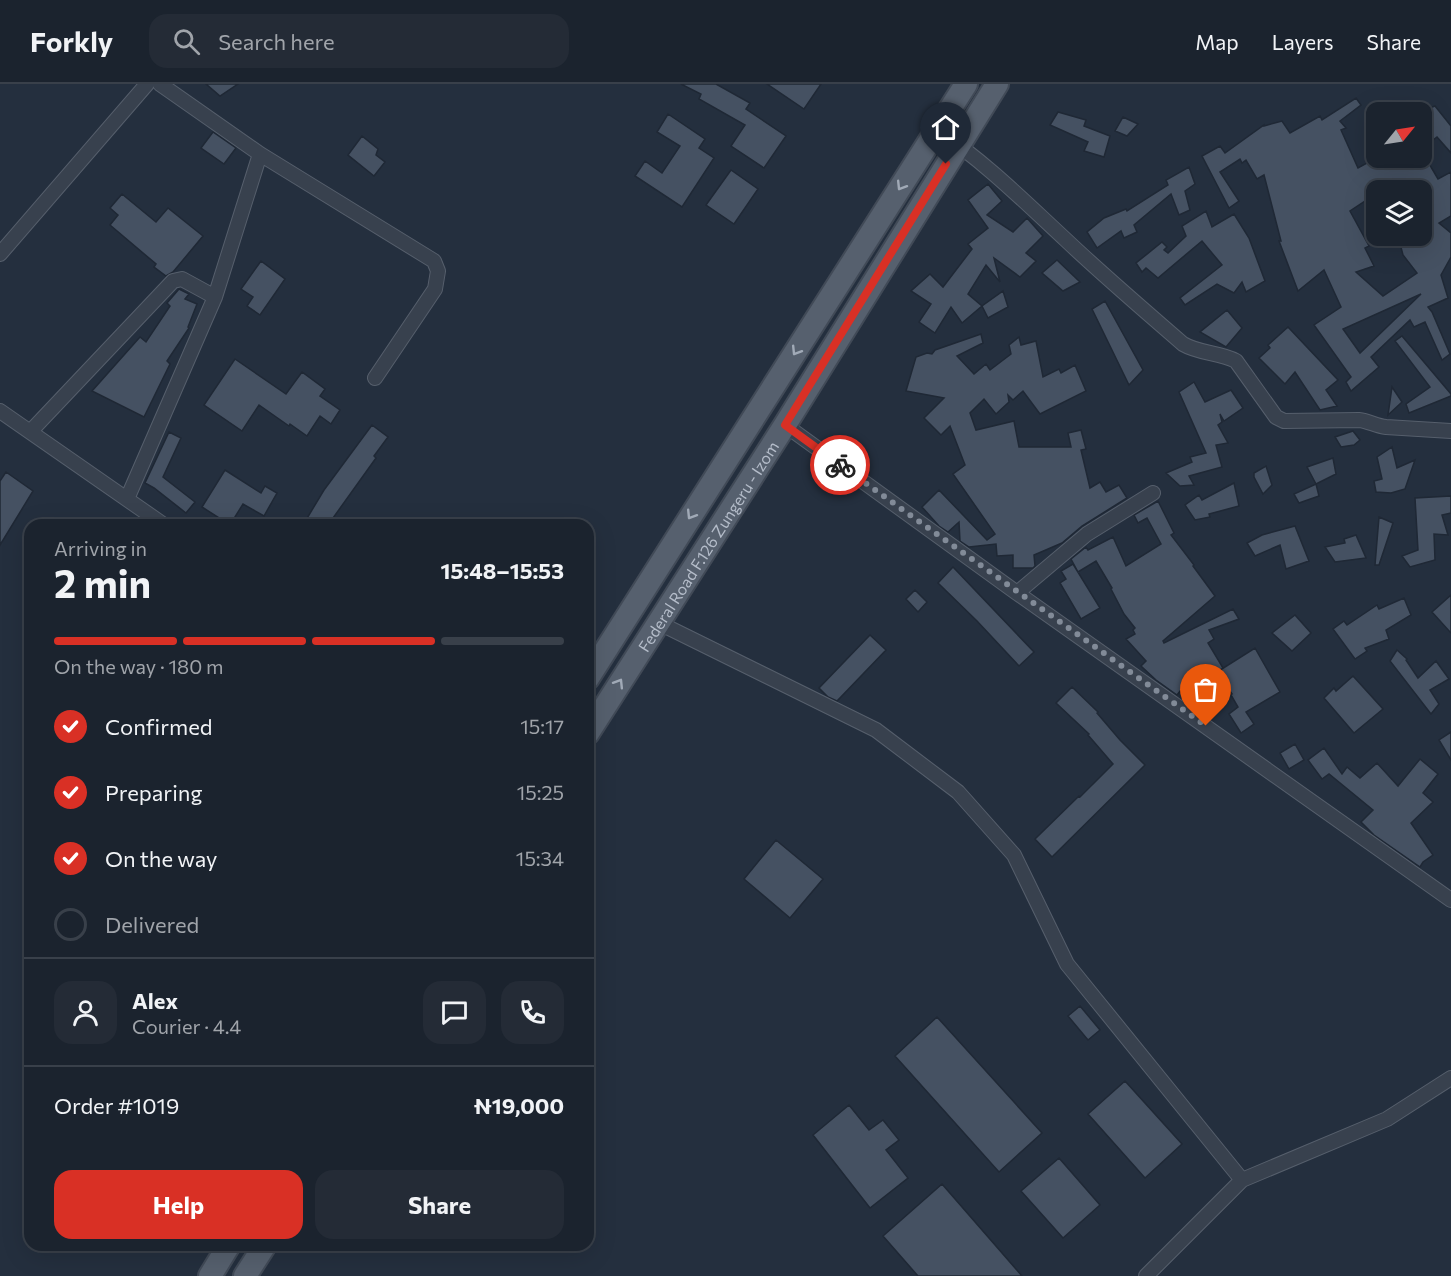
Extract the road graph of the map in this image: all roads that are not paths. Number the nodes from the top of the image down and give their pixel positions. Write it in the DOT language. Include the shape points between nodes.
graph roads {
  1 [pos="147,84"];
  2 [pos="160,84"];
  3 [pos="997,84"];
  4 [pos="959,86"];
  5 [pos="937,130"];
  6 [pos="959,144"];
  7 [pos="260,154"];
  8 [pos="0,254"];
  9 [pos="215,297"];
  10 [pos="375,378"];
  11 [pos="0,411"];
  12 [pos="785,425"];
  13 [pos="1451,431"];
  14 [pos="30,432"];
  15 [pos="1154,493"];
  16 [pos="127,499"];
  17 [pos="155,519"];
  18 [pos="1017,592"];
  19 [pos="657,622"];
  20 [pos="594,669"];
  21 [pos="594,723"];
  22 [pos="1451,900"];
  23 [pos="1451,1078"];
  24 [pos="1242,1180"];
  25 [pos="225,1251"];
  26 [pos="261,1251"];
  27 [pos="210,1276"];
  28 [pos="245,1276"];
  29 [pos="1146,1276"];
  1 -- 8 [label="street"];
  2 -- 7 [label="street"];
  3 -- 6 [label="main road, Federal Road F.126 Zungeru - Izom"];
  4 -- 5 [label="main road, Federal Road F.126 Zungeru - Izom"];
  5 -- 6 [label="street"];
  5 -- 20 [label="main road, Federal Road F.126 Zungeru - Izom, one-way"];
  6 -- 12 [label="main road, Federal Road F.126 Zungeru - Izom"];
  6 -- 13 [label="street" via="1184,344 1236,361 1276,417 1359,420 1386,427"];
  7 -- 9 [label="street"];
  7 -- 10 [label="street" via="434,261 438,271 435,289"];
  9 -- 14 [label="street" via="182,279 173,281"];
  9 -- 16 [label="street"];
  11 -- 14 [label="street"];
  12 -- 18 [label="street"];
  12 -- 19 [label="main road, Federal Road F.126 Zungeru - Izom"];
  14 -- 16 [label="street"];
  15 -- 18 [label="street" via="1087,534"];
  16 -- 17 [label="street"];
  18 -- 22 [label="street"];
  21 -- 19 [label="main road, Federal Road F.126 Zungeru - Izom, one-way"];
  19 -- 24 [label="street" via="876,730 958,792 1014,855 1067,964"];
  23 -- 24 [label="street" via="1387,1119"];
  24 -- 29 [label="street"];
  25 -- 27 [label="main road"];
  26 -- 28 [label="main road"];
}
